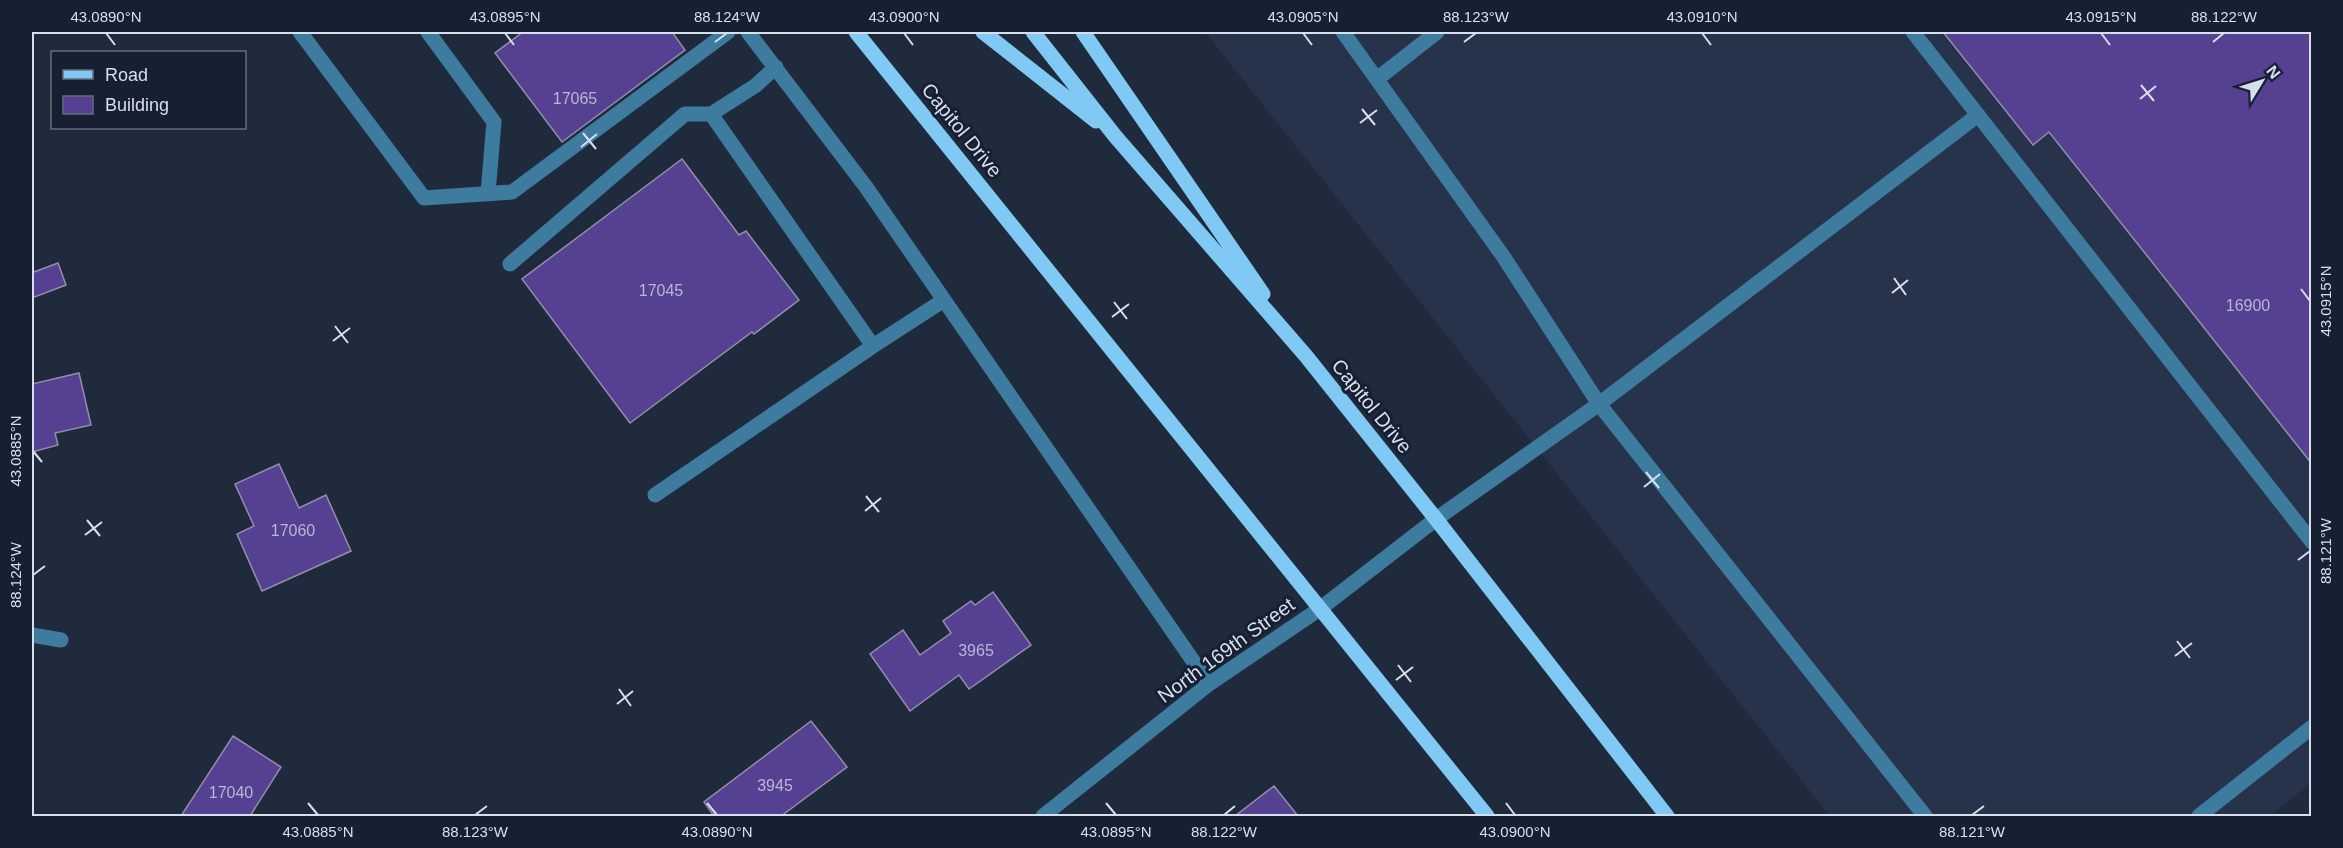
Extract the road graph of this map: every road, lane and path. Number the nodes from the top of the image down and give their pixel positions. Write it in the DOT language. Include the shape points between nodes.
graph roads {
  1 [pos="300,32"];
  2 [pos="428,32"];
  3 [pos="728,32"];
  4 [pos="748,32"];
  5 [pos="856,32"];
  6 [pos="982,32"];
  7 [pos="1033,32"];
  8 [pos="1083,32"];
  9 [pos="1343,32"];
  10 [pos="1437,32"];
  11 [pos="1913,32"];
  12 [pos="776,67"];
  13 [pos="1377,79"];
  14 [pos="711,114"];
  15 [pos="1978,114"];
  16 [pos="1115,136"];
  17 [pos="488,194"];
  18 [pos="510,264"];
  19 [pos="944,300"];
  20 [pos="873,346"];
  21 [pos="1305,356"];
  22 [pos="1599,404"];
  23 [pos="655,495"];
  24 [pos="1436,519"];
  25 [pos="2312,542"];
  26 [pos="1321,608"];
  27 [pos="32,635"];
  28 [pos="61,640"];
  29 [pos="1209,684"];
  30 [pos="2312,727"];
  31 [pos="1043,816"];
  32 [pos="1487,816"];
  33 [pos="1667,816"];
  34 [pos="1924,816"];
  35 [pos="2199,816"];
  1 -- 17 [label="street" via="423,198"];
  2 -- 17 [label="street" via="494,122"];
  3 -- 17 [label="street" via="512,192"];
  4 -- 12 [label="street"];
  5 -- 26 [label="main road, Capitol Drive"];
  6 -- 16 [label="main road"];
  7 -- 16 [label="main road, Capitol Drive"];
  8 -- 21 [label="main road"];
  9 -- 13 [label="street"];
  10 -- 13 [label="street"];
  11 -- 15 [label="street"];
  12 -- 14 [label="street" via="755,86"];
  12 -- 19 [label="street"];
  13 -- 22 [label="street" via="1503,256"];
  14 -- 18 [label="street" via="685,114"];
  14 -- 20 [label="street"];
  15 -- 22 [label="street, North 169th Street"];
  15 -- 25 [label="street"];
  16 -- 21 [label="main road, Capitol Drive"];
  19 -- 20 [label="street"];
  19 -- 29 [label="street"];
  20 -- 23 [label="street"];
  21 -- 24 [label="main road, Capitol Drive"];
  22 -- 24 [label="street, North 169th Street"];
  22 -- 34 [label="street"];
  24 -- 26 [label="street, North 169th Street"];
  24 -- 33 [label="main road, Capitol Drive"];
  26 -- 29 [label="street, North 169th Street"];
  26 -- 32 [label="main road, Capitol Drive"];
  27 -- 28 [label="street"];
  29 -- 31 [label="street, North 169th Street"];
  30 -- 35 [label="street"];
}
